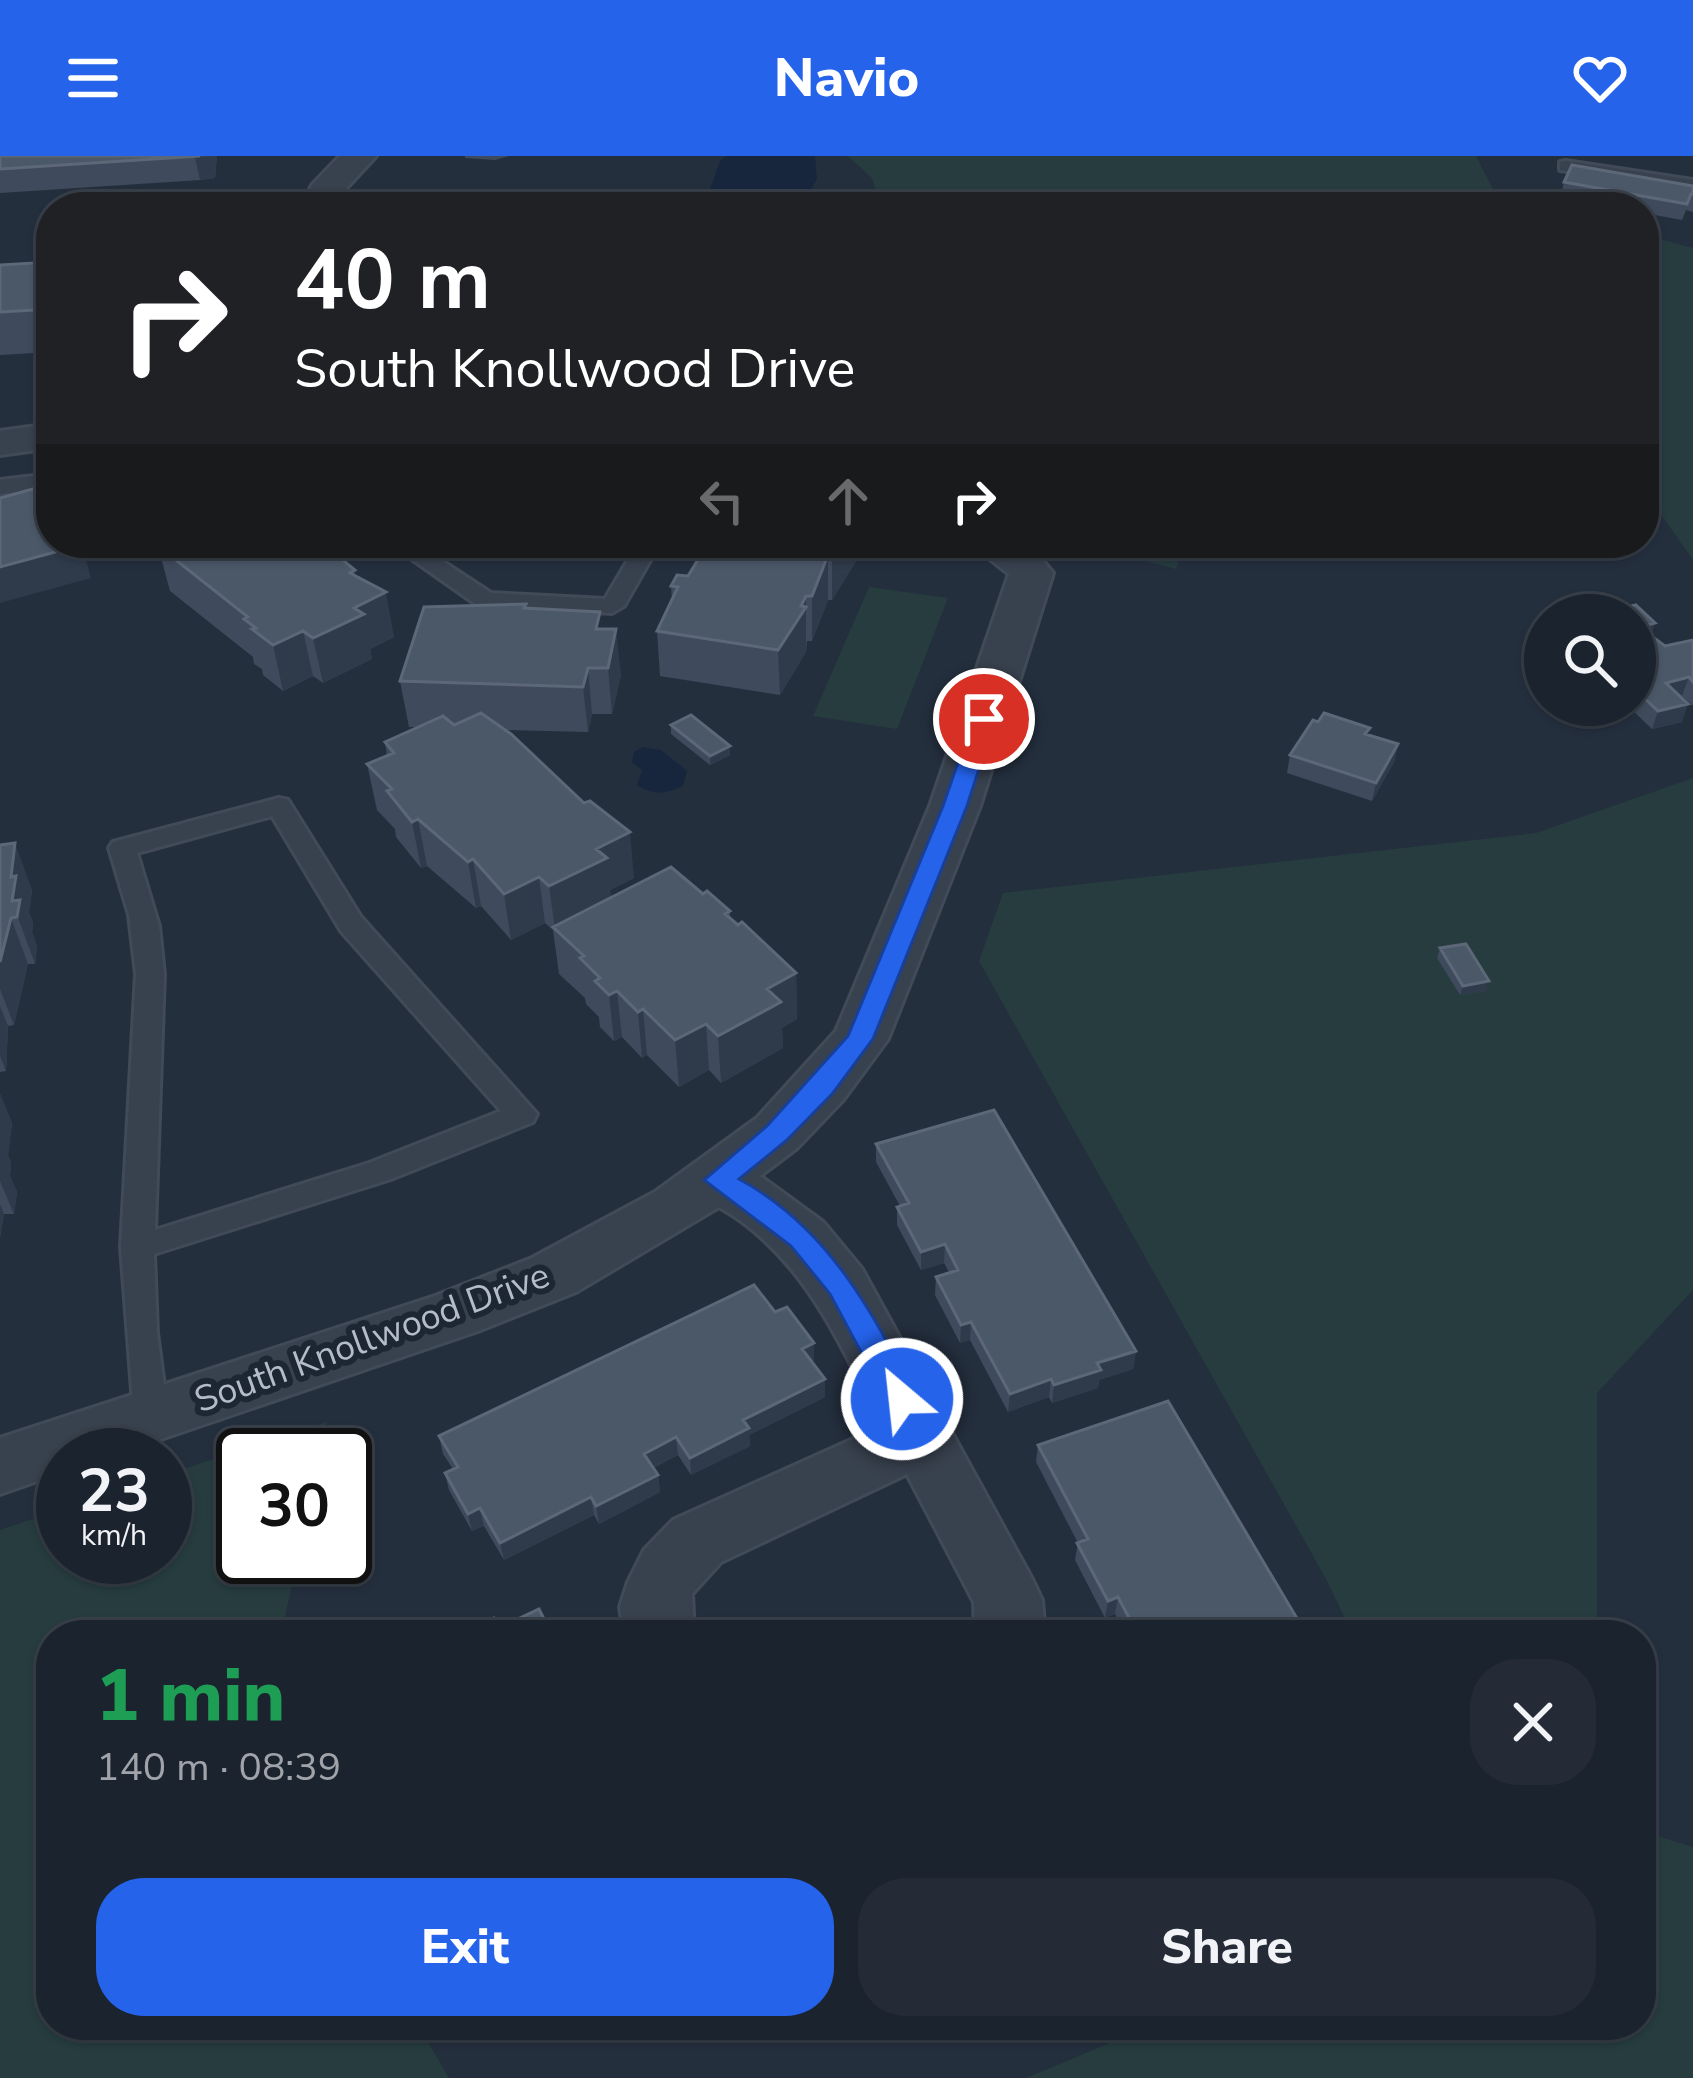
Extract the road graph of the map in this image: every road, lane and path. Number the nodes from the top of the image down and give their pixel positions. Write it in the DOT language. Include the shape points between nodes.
graph roads {
  1 [pos="359,156"];
  2 [pos="1566,166"];
  3 [pos="1693,184"];
  4 [pos="324,192"];
  5 [pos="36,438"];
  6 [pos="0,443"];
  7 [pos="36,483"];
  8 [pos="0,487"];
  9 [pos="422,558"];
  10 [pos="640,558"];
  11 [pos="1018,558"];
  12 [pos="718,1180"];
  13 [pos="137,1246"];
  14 [pos="152,1415"];
  15 [pos="922,1437"];
  16 [pos="0,1466"];
  17 [pos="657,1620"];
  18 [pos="1009,1620"];
  1 -- 4 [label="street"];
  2 -- 3 [label="lane"];
  5 -- 6 [label="street"];
  7 -- 8 [label="lane"];
  9 -- 10 [label="lane" via="484,600 612,605"];
  11 -- 12 [label="street, South Knollwood Drive" via="1029,582 955,806 860,1039 777,1133"];
  12 -- 14 [label="street, South Knollwood Drive" via="627,1238 497,1299"];
  12 -- 15 [label="street" via="802,1238 840,1286"];
  13 -- 13 [label="lane" via="150,967 122,848 279,806 351,924 522,1114 356,1183"];
  13 -- 14 [label="lane" via="138,1347"];
  14 -- 16 [label="street, South Knollwood Drive"];
  15 -- 17 [label="street" via="698,1541 672,1562 655,1597"];
  15 -- 18 [label="street" via="1008,1600"];
}
